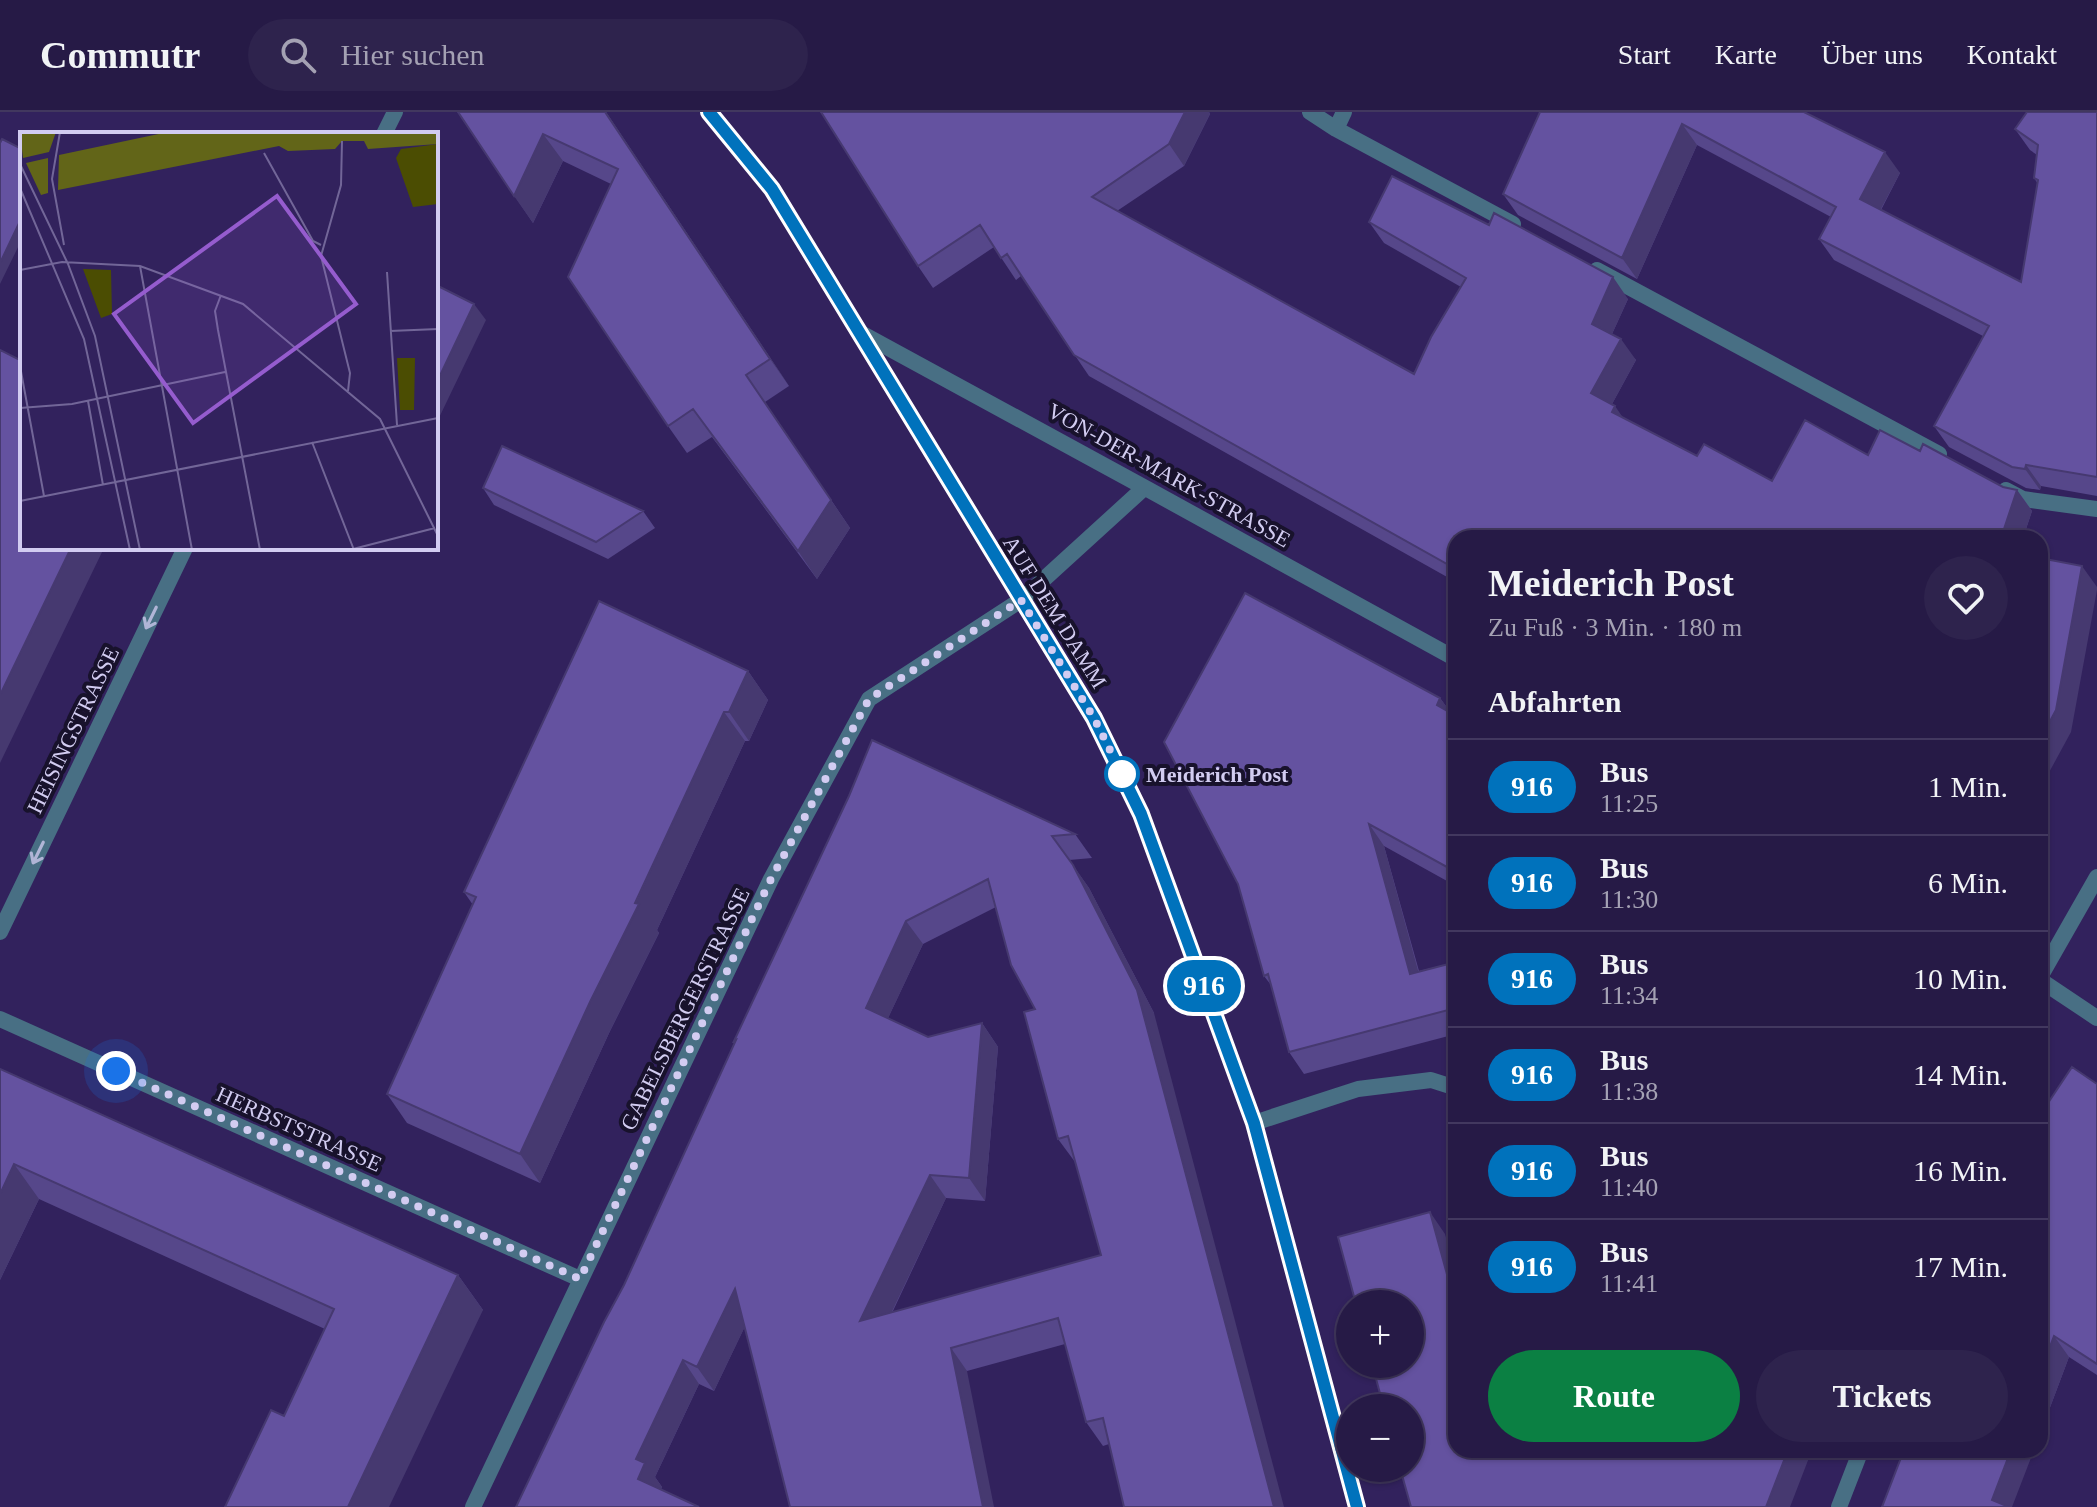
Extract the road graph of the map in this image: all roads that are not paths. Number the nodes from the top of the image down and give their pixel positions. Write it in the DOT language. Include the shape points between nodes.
graph roads {
  1 [pos="395,112"];
  2 [pos="709,112"];
  3 [pos="1310,112"];
  4 [pos="1344,112"];
  5 [pos="1336,129"];
  6 [pos="385,132"];
  7 [pos="1533,235"];
  8 [pos="1589,265"];
  9 [pos="859,332"];
  10 [pos="1953,461"];
  11 [pos="1995,484"];
  12 [pos="1144,488"];
  13 [pos="2097,509"];
  14 [pos="184,550"];
  15 [pos="1021,600"];
  16 [pos="1448,655"];
  17 [pos="2097,877"];
  18 [pos="0,932"];
  19 [pos="2048,964"];
  20 [pos="2048,984"];
  21 [pos="2097,1018"];
  22 [pos="0,1019"];
  23 [pos="1448,1085"];
  24 [pos="1254,1123"];
  25 [pos="580,1279"];
  26 [pos="1858,1458"];
  27 [pos="473,1507"];
  28 [pos="1357,1507"];
  29 [pos="1839,1507"];
  1 -- 6 [label="street"];
  2 -- 9 [label="street, AUF DEM DAMM" via="772,189"];
  3 -- 5 [label="street"];
  4 -- 5 [label="street"];
  5 -- 7 [label="street"];
  8 -- 10 [label="street"];
  9 -- 12 [label="street, VON-DER-MARK-STRASSE"];
  9 -- 15 [label="street, AUF DEM DAMM"];
  11 -- 13 [label="street" via="2023,499"];
  12 -- 15 [label="street, GABELSBERGERSTRASSE"];
  12 -- 16 [label="street, VON-DER-MARK-STRASSE"];
  14 -- 18 [label="street, HEISINGSTRASSE, one-way"];
  15 -- 24 [label="street, AUF DEM DAMM" via="1094,718 1141,814"];
  15 -- 25 [label="street, GABELSBERGERSTRASSE" via="869,699 771,879"];
  17 -- 19 [label="street"];
  20 -- 21 [label="street"];
  22 -- 25 [label="street, HERBSTSTRASSE"];
  23 -- 24 [label="street" via="1431,1080 1358,1089"];
  24 -- 28 [label="street, AUF DEM DAMM"];
  25 -- 27 [label="street, GABELSBERGERSTRASSE"];
  26 -- 29 [label="street"];
}
